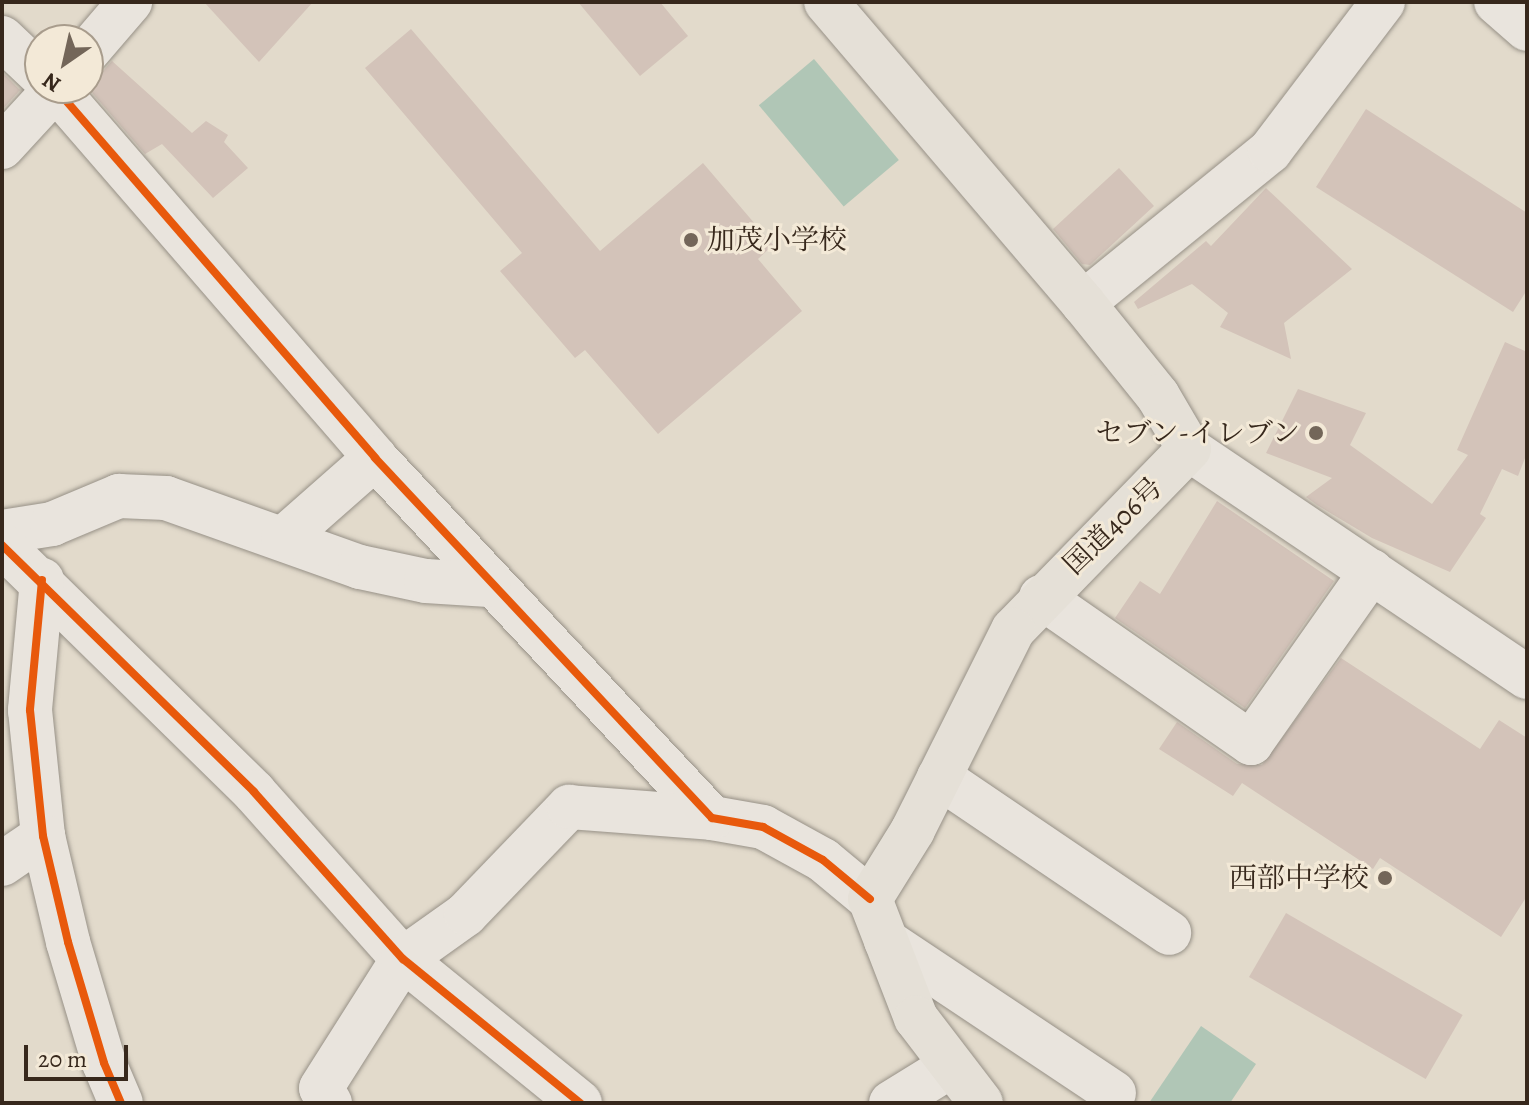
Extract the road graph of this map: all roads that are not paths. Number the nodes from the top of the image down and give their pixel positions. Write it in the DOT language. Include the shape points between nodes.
graph roads {
  1 [pos="130,2"];
  2 [pos="826,2"];
  3 [pos="1383,2"];
  4 [pos="1496,2"];
  5 [pos="1527,29"];
  6 [pos="104,32"];
  7 [pos="2,38"];
  8 [pos="24,59"];
  9 [pos="41,104"];
  10 [pos="69,104"];
  11 [pos="2,147"];
  12 [pos="1083,303"];
  13 [pos="1189,449"];
  14 [pos="375,458"];
  15 [pos="2,532"];
  16 [pos="283,539"];
  17 [pos="2,545"];
  18 [pos="1372,571"];
  19 [pos="42,580"];
  20 [pos="489,585"];
  21 [pos="1041,597"];
  22 [pos="1527,677"];
  23 [pos="939,777"];
  24 [pos="28,808"];
  25 [pos="712,818"];
  26 [pos="2,864"];
  27 [pos="870,899"];
  28 [pos="1169,933"];
  29 [pos="886,941"];
  30 [pos="403,959"];
  31 [pos="951,1066"];
  32 [pos="1114,1093"];
  33 [pos="121,1103"];
  34 [pos="330,1103"];
  35 [pos="580,1103"];
  36 [pos="891,1103"];
  37 [pos="981,1103"];
  1 -- 6 [label="street"];
  2 -- 12 [label="highway"];
  3 -- 12 [label="street" via="1270,151"];
  4 -- 5 [label="street"];
  7 -- 8 [label="street"];
  9 -- 11 [label="street"];
  10 -- 14 [label="street"];
  12 -- 13 [label="highway" via="1158,396"];
  13 -- 18 [label="street"];
  13 -- 21 [label="highway, 国道406号"];
  14 -- 16 [label="street"];
  14 -- 20 [label="street"];
  15 -- 16 [label="street" via="52,524 119,496 166,498"];
  16 -- 20 [label="street" via="360,567 426,581"];
  17 -- 19 [label="street"];
  18 -- 21 [label="street" via="1251,743"];
  18 -- 22 [label="street"];
  19 -- 24 [label="street" via="30,710"];
  19 -- 30 [label="street" via="254,792"];
  20 -- 25 [label="street"];
  21 -- 23 [label="highway, 国道406号" via="1013,630"];
  23 -- 27 [label="highway, 国道406号"];
  23 -- 28 [label="street"];
  24 -- 26 [label="street"];
  24 -- 33 [label="street" via="104,1063"];
  25 -- 27 [label="street" via="763,827 823,860"];
  25 -- 30 [label="street" via="569,807 466,914"];
  27 -- 29 [label="highway"];
  29 -- 31 [label="highway" via="916,1018"];
  29 -- 32 [label="street"];
  30 -- 34 [label="street" via="321,1088"];
  30 -- 35 [label="street"];
  31 -- 36 [label="street"];
  31 -- 37 [label="highway"];
}
